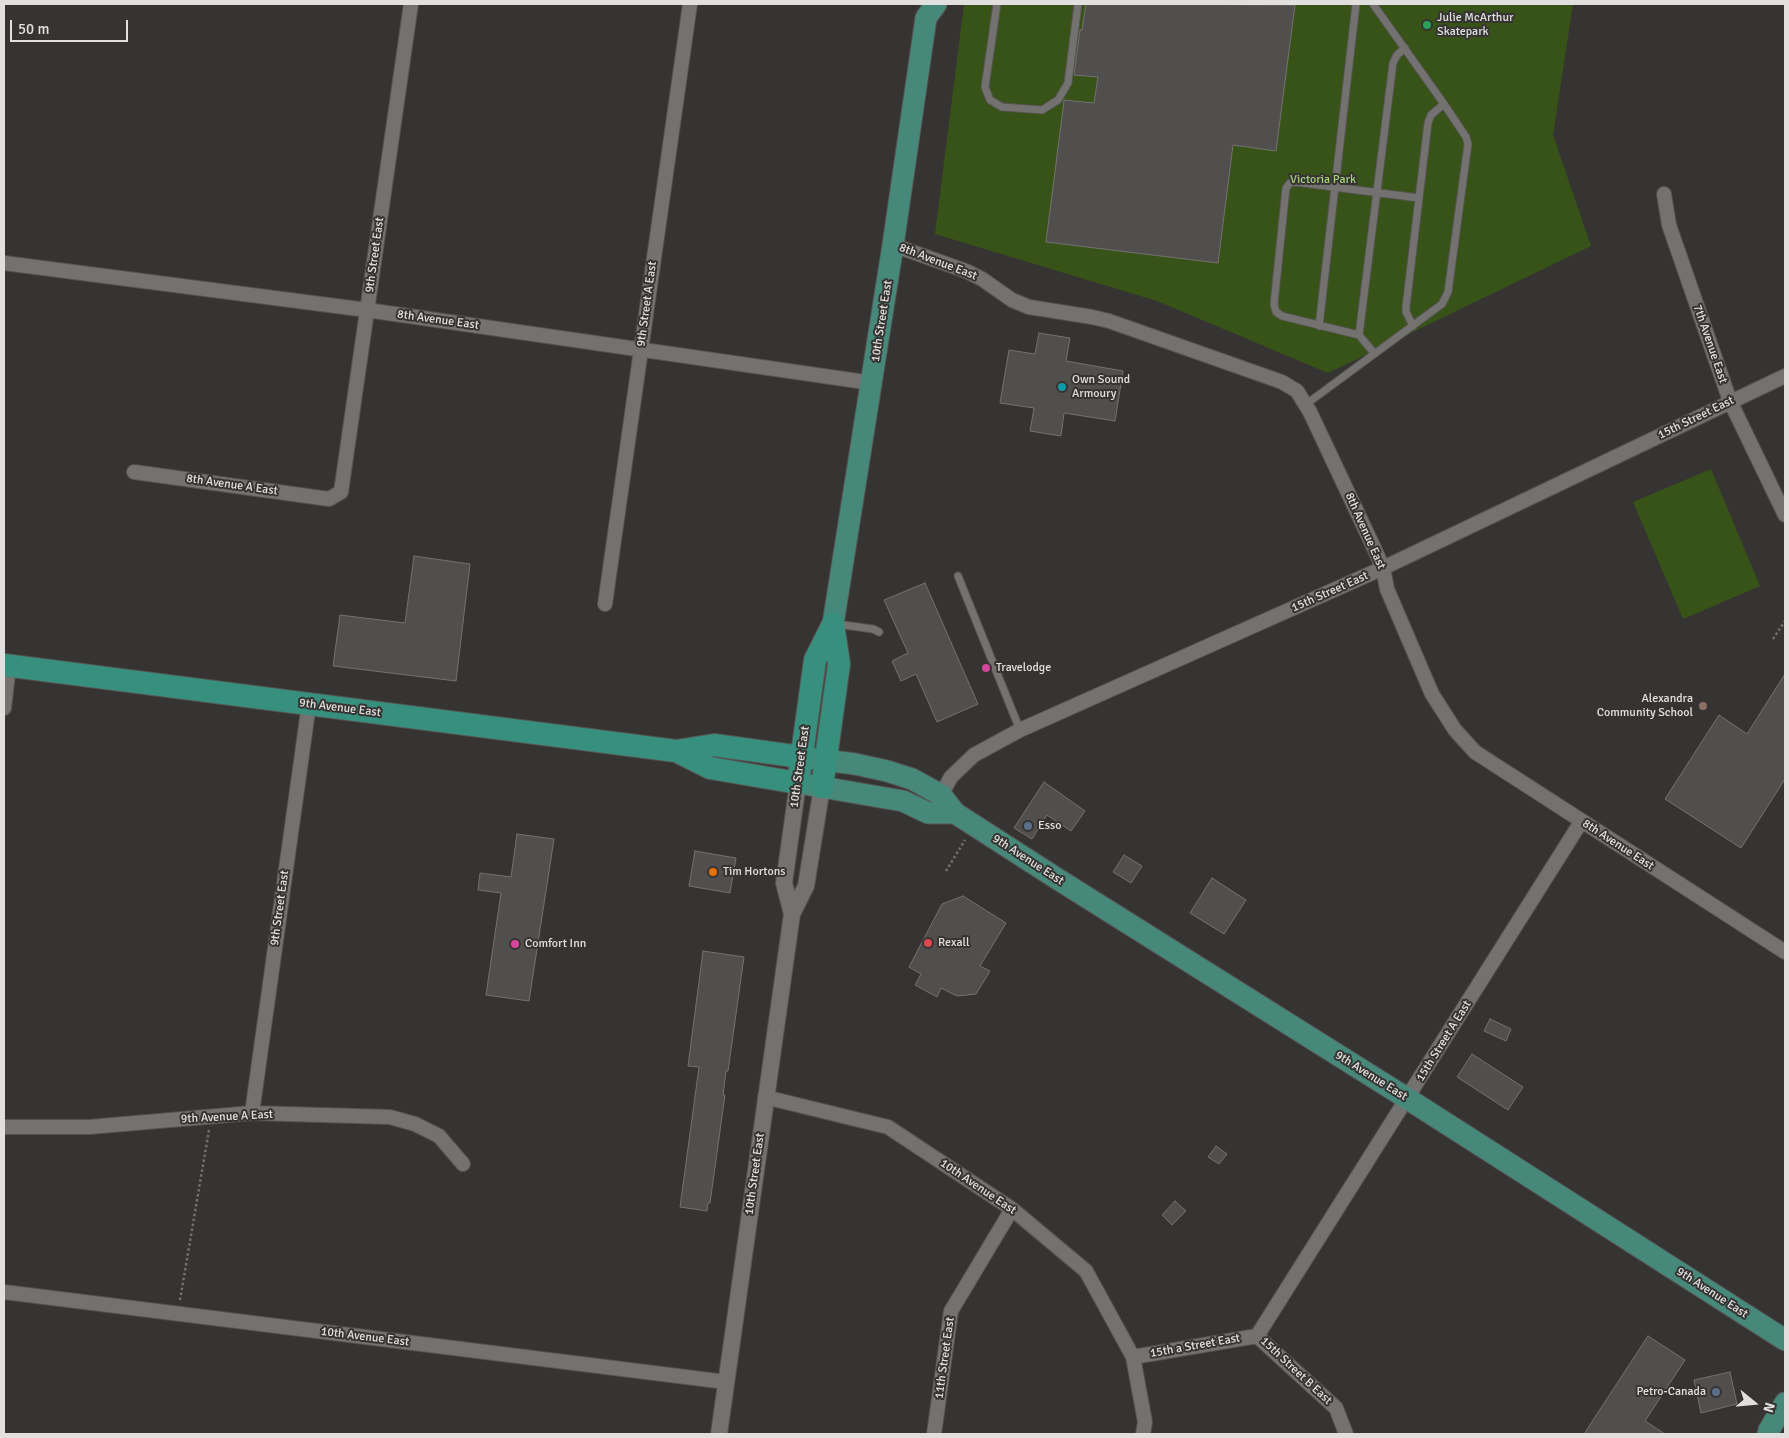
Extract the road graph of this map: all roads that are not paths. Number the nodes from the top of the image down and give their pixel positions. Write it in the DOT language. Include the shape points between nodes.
graph roads {
  1 [pos="412,4"];
  2 [pos="690,4"];
  3 [pos="997,4"];
  4 [pos="1078,4"];
  5 [pos="1356,4"];
  6 [pos="1372,4"];
  7 [pos="927,8"];
  8 [pos="1405,48"];
  9 [pos="1444,104"];
  10 [pos="1336,187"];
  11 [pos="1378,193"];
  12 [pos="1664,194"];
  13 [pos="1419,198"];
  14 [pos="893,245"];
  15 [pos="4,263"];
  16 [pos="367,310"];
  17 [pos="1319,326"];
  18 [pos="1413,326"];
  19 [pos="1359,335"];
  20 [pos="640,348"];
  21 [pos="1374,353"];
  22 [pos="1785,376"];
  23 [pos="872,383"];
  24 [pos="1730,402"];
  25 [pos="1305,404"];
  26 [pos="134,472"];
  27 [pos="329,499"];
  28 [pos="1785,515"];
  29 [pos="1383,568"];
  30 [pos="958,576"];
  31 [pos="605,604"];
  32 [pos="833,624"];
  33 [pos="879,632"];
  34 [pos="6,666"];
  35 [pos="309,704"];
  36 [pos="4,708"];
  37 [pos="1020,730"];
  38 [pos="676,751"];
  39 [pos="802,757"];
  40 [pos="826,760"];
  41 [pos="798,783"];
  42 [pos="822,786"];
  43 [pos="941,795"];
  44 [pos="955,813"];
  45 [pos="1581,822"];
  46 [pos="792,914"];
  47 [pos="1785,952"];
  48 [pos="765,1097"];
  49 [pos="1408,1099"];
  50 [pos="252,1113"];
  51 [pos="4,1127"];
  52 [pos="463,1164"];
  53 [pos="1012,1209"];
  54 [pos="4,1292"];
  55 [pos="1257,1336"];
  56 [pos="1785,1340"];
  57 [pos="1133,1357"];
  58 [pos="726,1382"];
  59 [pos="1785,1403"];
  60 [pos="719,1434"];
  61 [pos="934,1434"];
  62 [pos="1143,1434"];
  63 [pos="1346,1434"];
  64 [pos="1768,1434"];
  1 -- 16 [label="street, 9th Street East"];
  2 -- 20 [label="street, 9th Street A East"];
  3 -- 4 [label="lane" via="985,87 990,100 1002,107 1042,110 1058,100 1068,83"];
  5 -- 10 [label="lane"];
  6 -- 8 [label="lane"];
  7 -- 14 [label="main road, 10th Street East"];
  8 -- 9 [label="lane"];
  8 -- 11 [label="lane" via="1397,55 1394,64"];
  9 -- 13 [label="lane" via="1431,115 1428,123"];
  9 -- 18 [label="lane" via="1468,144 1448,292 1442,304"];
  10 -- 11 [label="lane"];
  10 -- 17 [label="lane"];
  10 -- 17 [label="lane" via="1295,182 1286,188 1274,304 1276,312 1282,316"];
  11 -- 13 [label="lane"];
  11 -- 19 [label="lane"];
  12 -- 24 [label="street, 7th Avenue East" via="1669,225"];
  13 -- 18 [label="lane" via="1406,307"];
  14 -- 23 [label="main road, 10th Street East"];
  14 -- 25 [label="street, 8th Avenue East" via="966,271 1029,307 1109,321 1282,382 1297,391"];
  15 -- 16 [label="street, 8th Avenue East"];
  16 -- 20 [label="street, 8th Avenue East"];
  16 -- 27 [label="street, 9th Street East" via="341,492"];
  17 -- 19 [label="lane"];
  18 -- 21 [label="lane"];
  19 -- 21 [label="lane"];
  20 -- 23 [label="street, 8th Avenue East"];
  20 -- 31 [label="street, 9th Street A East"];
  21 -- 25 [label="lane"];
  22 -- 24 [label="street, 15th Street East"];
  23 -- 32 [label="main road, 10th Street East"];
  24 -- 28 [label="street, 7th Avenue East"];
  24 -- 29 [label="street, 15th Street East"];
  25 -- 29 [label="street, 8th Avenue East"];
  26 -- 27 [label="street, 8th Avenue A East"];
  29 -- 37 [label="street, 15th Street East"];
  29 -- 45 [label="street, 8th Avenue East" via="1387,589 1432,694 1455,730 1475,752"];
  30 -- 37 [label="lane"];
  32 -- 33 [label="lane"];
  32 -- 39 [label="highway, 10th Street East" via="815,660"];
  32 -- 40 [label="highway, 10th Street East" via="840,664"];
  34 -- 35 [label="highway, 9th Avenue East"];
  34 -- 36 [label="street"];
  35 -- 38 [label="highway, 9th Avenue East"];
  35 -- 50 [label="street, 9th Street East"];
  37 -- 43 [label="street, 15th Street East" via="974,755 951,777"];
  38 -- 39 [label="highway, 9th Avenue East" via="714,745"];
  38 -- 41 [label="highway, 9th Avenue East" via="710,768"];
  39 -- 40 [label="main road, 9th Avenue East"];
  39 -- 41 [label="highway, 10th Street East"];
  40 -- 42 [label="highway, 10th Street East"];
  40 -- 43 [label="main road, 9th Avenue East" via="887,771 912,779"];
  41 -- 42 [label="main road"];
  41 -- 46 [label="street, 10th Street East" via="784,883"];
  42 -- 44 [label="main road" via="903,801 928,813"];
  42 -- 46 [label="street, 10th Street East" via="806,886"];
  43 -- 44 [label="main road, 9th Avenue East"];
  44 -- 49 [label="main road, 9th Avenue East"];
  45 -- 47 [label="street, 8th Avenue East"];
  45 -- 49 [label="street, 15th Street A East"];
  46 -- 48 [label="street, 10th Street East"];
  48 -- 53 [label="street, 10th Avenue East" via="888,1127"];
  48 -- 58 [label="street, 10th Street East"];
  49 -- 55 [label="street, 15th Street A East"];
  49 -- 56 [label="main road, 9th Avenue East"];
  50 -- 51 [label="street, 9th Avenue A East" via="89,1127"];
  50 -- 52 [label="street, 9th Avenue A East" via="390,1117 415,1124 439,1136"];
  53 -- 57 [label="street, 10th Avenue East" via="1086,1271"];
  53 -- 61 [label="street, 11th Street East" via="951,1311"];
  54 -- 58 [label="street, 10th Avenue East"];
  55 -- 57 [label="street, 15th a Street East"];
  55 -- 63 [label="street, 15th Street B East" via="1336,1408"];
  57 -- 62 [label="street, 10th Avenue East" via="1145,1422"];
  58 -- 60 [label="street, 10th Street East"];
  59 -- 64 [label="main road"];
}
